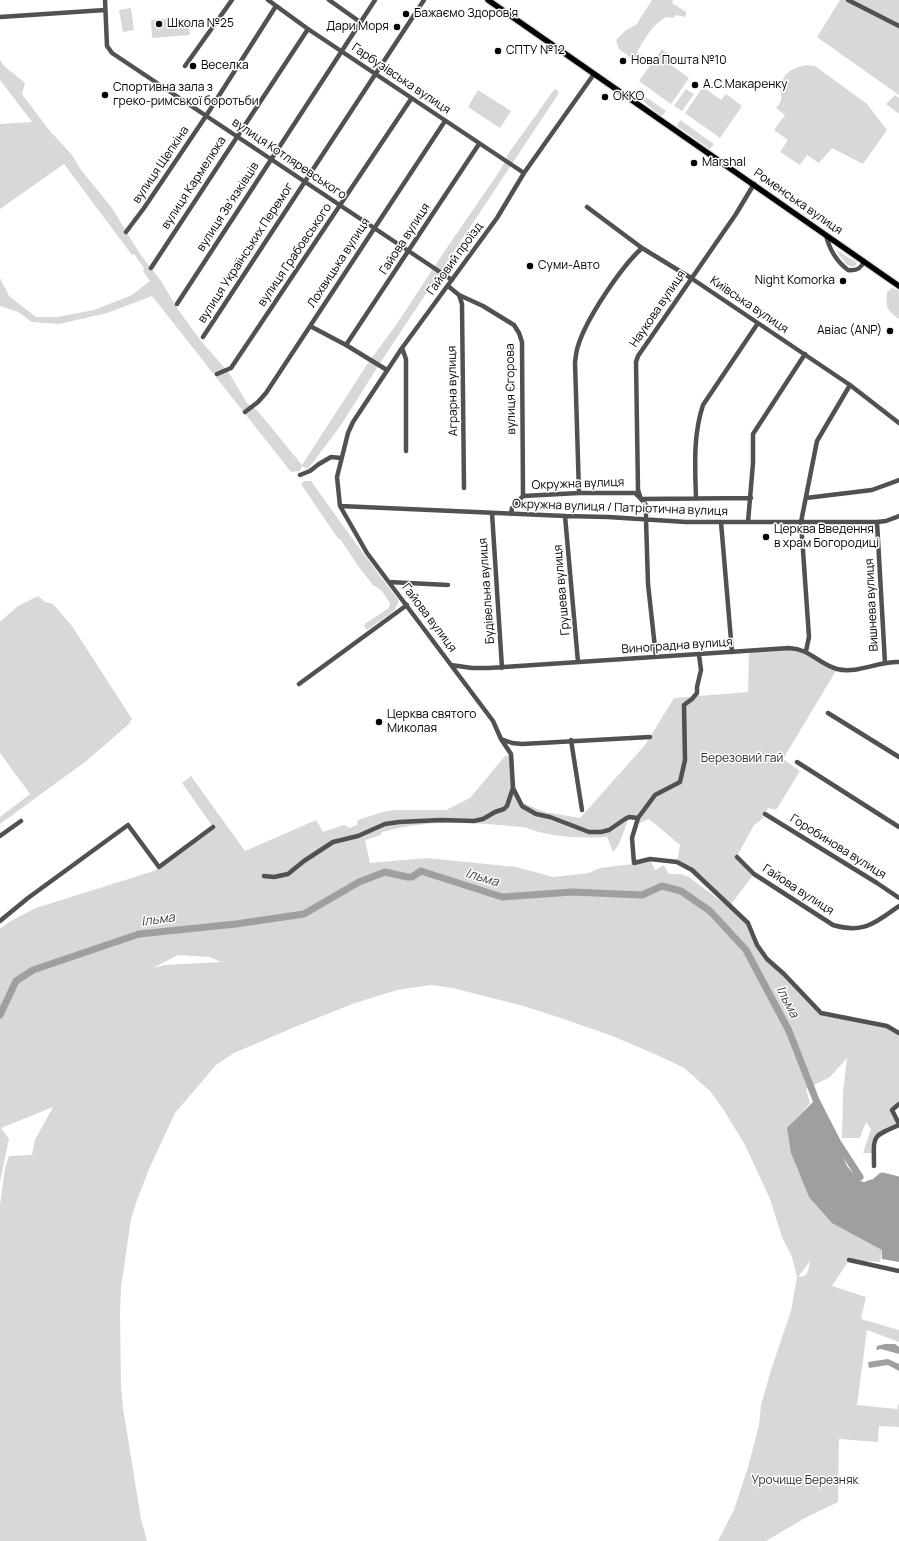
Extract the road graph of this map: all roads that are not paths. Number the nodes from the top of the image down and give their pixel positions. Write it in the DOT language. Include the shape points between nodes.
graph roads {
  1 [pos="105,0"];
  2 [pos="232,0"];
  3 [pos="268,0"];
  4 [pos="329,0"];
  5 [pos="375,0"];
  6 [pos="424,0"];
  7 [pos="488,0"];
  8 [pos="848,0"];
  9 [pos="276,6"];
  10 [pos="105,10"];
  11 [pos="0,17"];
  12 [pos="360,22"];
  13 [pos="899,26"];
  14 [pos="308,29"];
  15 [pos="342,51"];
  16 [pos="185,66"];
  17 [pos="594,74"];
  18 [pos="376,75"];
  19 [pos="411,99"];
  20 [pos="206,116"];
  21 [pos="445,121"];
  22 [pos="237,136"];
  23 [pos="479,144"];
  24 [pos="271,159"];
  25 [pos="524,173"];
  26 [pos="305,182"];
  27 [pos="754,184"];
  28 [pos="340,206"];
  29 [pos="587,207"];
  30 [pos="373,228"];
  31 [pos="126,232"];
  32 [pos="826,235"];
  33 [pos="642,248"];
  34 [pos="408,252"];
  35 [pos="864,261"];
  36 [pos="151,268"];
  37 [pos="691,278"];
  38 [pos="452,280"];
  39 [pos="448,286"];
  40 [pos="899,286"];
  41 [pos="459,295"];
  42 [pos="177,304"];
  43 [pos="758,323"];
  44 [pos="310,326"];
  45 [pos="203,337"];
  46 [pos="346,345"];
  47 [pos="402,348"];
  48 [pos="805,354"];
  49 [pos="387,370"];
  50 [pos="217,374"];
  51 [pos="850,385"];
  52 [pos="245,412"];
  53 [pos="899,422"];
  54 [pos="406,451"];
  55 [pos="341,458"];
  56 [pos="300,475"];
  57 [pos="899,480"];
  58 [pos="464,488"];
  59 [pos="579,492"];
  60 [pos="523,496"];
  61 [pos="696,498"];
  62 [pos="751,498"];
  63 [pos="806,498"];
  64 [pos="641,499"];
  65 [pos="340,506"];
  66 [pos="492,513"];
  67 [pos="511,514"];
  68 [pos="565,516"];
  69 [pos="899,516"];
  70 [pos="646,518"];
  71 [pos="721,522"];
  72 [pos="748,522"];
  73 [pos="801,522"];
  74 [pos="877,522"];
  75 [pos="390,582"];
  76 [pos="448,585"];
  77 [pos="407,605"];
  78 [pos="806,651"];
  79 [pos="732,652"];
  80 [pos="699,655"];
  81 [pos="656,657"];
  82 [pos="578,662"];
  83 [pos="899,662"];
  84 [pos="886,663"];
  85 [pos="451,665"];
  86 [pos="502,668"];
  87 [pos="299,684"];
  88 [pos="828,713"];
  89 [pos="650,737"];
  90 [pos="501,739"];
  91 [pos="571,740"];
  92 [pos="899,757"];
  93 [pos="797,762"];
  94 [pos="513,788"];
  95 [pos="582,810"];
  96 [pos="766,814"];
  97 [pos="638,818"];
  98 [pos="21,821"];
  99 [pos="213,827"];
  100 [pos="899,827"];
  101 [pos="0,836"];
  102 [pos="737,857"];
  103 [pos="264,876"];
  104 [pos="899,898"];
  105 [pos="899,906"];
  106 [pos="0,921"];
  107 [pos="899,1033"];
  108 [pos="899,1104"];
  109 [pos="899,1124"];
  110 [pos="874,1166"];
  111 [pos="849,1260"];
  112 [pos="899,1271"];
  1 -- 10 [label="street, вулиця Котляревського"];
  2 -- 16 [label="street"];
  3 -- 9 [label="street, Гарбузівська вулиця"];
  4 -- 12 [label="street"];
  5 -- 12 [label="street, вулиця Звʼязківців"];
  6 -- 18 [label="street, вулиця Українських Перемог"];
  7 -- 17 [label="main road, Роменська вулиця"];
  8 -- 13 [label="street"];
  9 -- 14 [label="street, Гарбузівська вулиця"];
  9 -- 20 [label="street, вулиця Щепкіна"];
  10 -- 11 [label="street"];
  10 -- 20 [label="street, вулиця Котляревського" via="107,46 112,53"];
  12 -- 15 [label="street, вулиця Звʼязківців"];
  14 -- 15 [label="street, Гарбузівська вулиця"];
  14 -- 22 [label="street, вулиця Кармелюка"];
  15 -- 18 [label="street, Гарбузівська вулиця"];
  15 -- 24 [label="street, вулиця Звʼязківців"];
  17 -- 25 [label="street, Гайовий проїзд"];
  17 -- 27 [label="main road, Роменська вулиця"];
  18 -- 19 [label="street, Гарбузівська вулиця"];
  18 -- 26 [label="street, вулиця Українських Перемог"];
  19 -- 21 [label="street, Гарбузівська вулиця"];
  19 -- 28 [label="street, вулиця Грабовського"];
  20 -- 22 [label="street, вулиця Котляревського"];
  20 -- 31 [label="street, вулиця Щепкіна"];
  21 -- 23 [label="street, Гарбузівська вулиця"];
  21 -- 30 [label="street, Лохвицька вулиця"];
  22 -- 24 [label="street, вулиця Котляревського"];
  22 -- 36 [label="street, вулиця Кармелюка"];
  23 -- 25 [label="street, Гарбузівська вулиця"];
  23 -- 34 [label="street, Гайова вулиця"];
  24 -- 26 [label="street, вулиця Котляревського"];
  24 -- 42 [label="street, вулиця Звʼязківців"];
  25 -- 38 [label="street, Гайовий проїзд" via="497,218"];
  26 -- 28 [label="street, вулиця Котляревського"];
  26 -- 45 [label="street, вулиця Українських Перемог"];
  27 -- 32 [label="main road, Роменська вулиця"];
  27 -- 37 [label="street, Наукова вулиця"];
  28 -- 30 [label="street, вулиця Котляревського"];
  28 -- 50 [label="street, вулиця Грабовського" via="231,368"];
  29 -- 33 [label="street, Київська вулиця"];
  30 -- 34 [label="street, вулиця Котляревського"];
  30 -- 44 [label="street, Лохвицька вулиця"];
  32 -- 35 [label="main road, Роменська вулиця"];
  32 -- 35 [label="street" via="834,254 848,270 857,270 862,267"];
  33 -- 37 [label="street, Київська вулиця"];
  33 -- 59 [label="street" via="627,264 590,320 577,348 575,362"];
  34 -- 38 [label="street, вулиця Котляревського"];
  34 -- 46 [label="street, Гайова вулиця"];
  35 -- 40 [label="main road, Роменська вулиця"];
  37 -- 43 [label="street, Київська вулиця"];
  37 -- 64 [label="street, Наукова вулиця" via="641,350 636,362 638,490"];
  38 -- 39 [label="street, Гайовий проїзд"];
  39 -- 41 [label="street, вулиця Єгорова"];
  39 -- 47 [label="street, Гайовий проїзд"];
  41 -- 58 [label="street, Аграрна вулиця" via="462,304"];
  41 -- 60 [label="street, вулиця Єгорова" via="514,325 522,342"];
  43 -- 48 [label="street, Київська вулиця"];
  43 -- 61 [label="street" via="703,405 698,421"];
  44 -- 46 [label="street"];
  44 -- 52 [label="street, Лохвицька вулиця" via="266,393"];
  46 -- 49 [label="street"];
  47 -- 49 [label="street, Гайовий проїзд"];
  47 -- 54 [label="street" via="406,359"];
  48 -- 51 [label="street, Київська вулиця"];
  48 -- 62 [label="street" via="753,434"];
  49 -- 55 [label="street, Гайовий проїзд" via="353,422"];
  51 -- 53 [label="street, Київська вулиця"];
  51 -- 63 [label="street" via="817,441"];
  55 -- 56 [label="street" via="331,457"];
  55 -- 65 [label="street, Гайова вулиця" via="337,477"];
  57 -- 63 [label="street" via="872,490"];
  59 -- 60 [label="street, Окружна вулиця"];
  59 -- 64 [label="street, Окружна вулиця" via="635,493"];
  60 -- 67 [label="street" via="512,508"];
  61 -- 62 [label="street, Окружна вулиця"];
  61 -- 64 [label="street, Окружна вулиця"];
  62 -- 72 [label="street"];
  63 -- 73 [label="street"];
  64 -- 70 [label="street, Наукова вулиця" via="646,505"];
  65 -- 66 [label="street, Окружна вулиця / Патріотична вулиця"];
  65 -- 75 [label="street, Гайова вулиця" via="359,541"];
  66 -- 67 [label="street, Окружна вулиця / Патріотична вулиця"];
  66 -- 86 [label="street, Будівельна вулиця"];
  67 -- 68 [label="street, Окружна вулиця / Патріотична вулиця"];
  68 -- 70 [label="street, Окружна вулиця / Патріотична вулиця"];
  68 -- 82 [label="street, Грушева вулиця"];
  69 -- 74 [label="street, Окружна вулиця / Патріотична вулиця"];
  70 -- 71 [label="street, Окружна вулиця / Патріотична вулиця"];
  70 -- 81 [label="street, Наукова вулиця" via="648,584"];
  71 -- 72 [label="street, Окружна вулиця / Патріотична вулиця"];
  71 -- 79 [label="street"];
  72 -- 73 [label="street, Окружна вулиця / Патріотична вулиця"];
  73 -- 74 [label="street, Окружна вулиця / Патріотична вулиця"];
  73 -- 78 [label="street" via="809,637"];
  74 -- 84 [label="street, Вишнева вулиця"];
  75 -- 76 [label="street"];
  75 -- 77 [label="street, Гайова вулиця"];
  77 -- 85 [label="street, Гайова вулиця"];
  77 -- 87 [label="street"];
  78 -- 79 [label="street, Виноградна вулиця" via="789,648"];
  78 -- 84 [label="street, Виноградна вулиця" via="837,669 854,670"];
  79 -- 80 [label="street, Виноградна вулиця"];
  80 -- 81 [label="street, Виноградна вулиця"];
  80 -- 97 [label="street" via="701,670 697,693 684,705 685,760 680,782 655,795"];
  81 -- 82 [label="street, Виноградна вулиця"];
  82 -- 86 [label="street, Виноградна вулиця"];
  83 -- 84 [label="street, Виноградна вулиця"];
  85 -- 86 [label="street, Виноградна вулиця"];
  85 -- 90 [label="street, Гайова вулиця" via="492,721"];
  88 -- 92 [label="street"];
  89 -- 91 [label="street"];
  90 -- 91 [label="street" via="522,744"];
  90 -- 94 [label="street, Гайова вулиця" via="511,754"];
  91 -- 95 [label="street"];
  93 -- 100 [label="street"];
  94 -- 97 [label="street" via="522,806 536,814 589,832 609,830 625,819"];
  94 -- 103 [label="street" via="507,806 483,819 385,824 358,836 333,842 288,874"];
  96 -- 104 [label="street, Горобинова вулиця"];
  97 -- 107 [label="street" via="632,838 634,862 677,862 692,870 748,923 757,945 767,959 821,1013 887,1026"];
  98 -- 101 [label="street"];
  99 -- 106 [label="street" via="159,867 128,825"];
  102 -- 105 [label="street, Гайова вулиця" via="754,874 833,925 846,929 865,927"];
  108 -- 109 [label="street" via="892,1110"];
  109 -- 110 [label="street" via="879,1133 874,1140"];
  111 -- 112 [label="street"];
}
